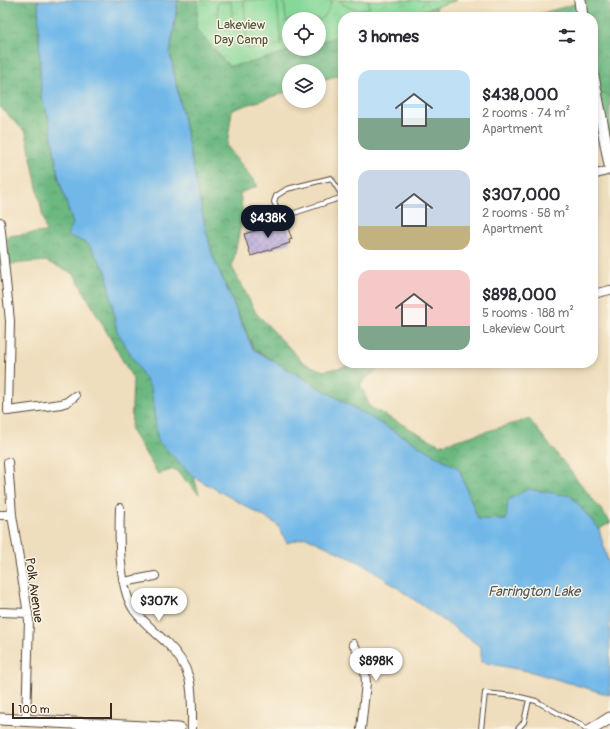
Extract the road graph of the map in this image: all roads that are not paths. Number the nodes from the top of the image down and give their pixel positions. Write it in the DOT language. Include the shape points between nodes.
graph roads {
  1 [pos="580,0"];
  2 [pos="581,12"];
  3 [pos="598,102"];
  4 [pos="610,165"];
  5 [pos="610,170"];
  6 [pos="598,174"];
  7 [pos="338,190"];
  8 [pos="338,199"];
  9 [pos="0,222"];
  10 [pos="610,290"];
  11 [pos="598,293"];
  12 [pos="75,396"];
  13 [pos="8,462"];
  14 [pos="120,508"];
  15 [pos="0,515"];
  16 [pos="12,515"];
  17 [pos="155,576"];
  18 [pos="124,582"];
  19 [pos="0,612"];
  20 [pos="28,613"];
  21 [pos="353,644"];
  22 [pos="529,700"];
  23 [pos="610,718"];
  24 [pos="0,719"];
  25 [pos="26,721"];
  26 [pos="143,728"];
  27 [pos="179,729"];
  28 [pos="192,729"];
  29 [pos="361,729"];
  30 [pos="481,729"];
  31 [pos="518,729"];
  32 [pos="585,729"];
  33 [pos="592,729"];
  1 -- 2 [label="street"];
  3 -- 4 [label="street"];
  5 -- 6 [label="street"];
  7 -- 8 [label="lane" via="330,178 287,189 276,196 274,202 277,209 291,214"];
  9 -- 12 [label="street" via="10,322 8,411 61,404"];
  10 -- 11 [label="street"];
  13 -- 16 [label="street, Polk Avenue"];
  14 -- 18 [label="street" via="118,534"];
  15 -- 16 [label="street"];
  16 -- 20 [label="street, Polk Avenue"];
  17 -- 18 [label="street"];
  18 -- 28 [label="street" via="133,609 172,647 186,667 192,690"];
  19 -- 20 [label="street"];
  20 -- 25 [label="street, Polk Avenue"];
  21 -- 29 [label="street" via="364,660 366,684"];
  22 -- 30 [label="lane" via="485,693"];
  22 -- 31 [label="lane" via="524,722"];
  22 -- 32 [label="lane" via="536,701"];
  23 -- 33 [label="street"];
  24 -- 25 [label="street"];
  25 -- 26 [label="street"];
  26 -- 27 [label="street"];
}
